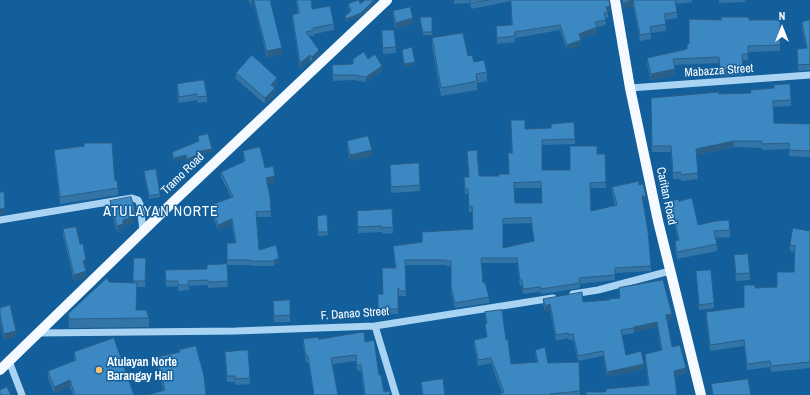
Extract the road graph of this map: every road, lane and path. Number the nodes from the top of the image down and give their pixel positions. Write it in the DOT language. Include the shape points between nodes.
graph roads {
  1 [pos="387,0"];
  2 [pos="615,0"];
  3 [pos="810,75"];
  4 [pos="630,88"];
  5 [pos="0,220"];
  6 [pos="143,231"];
  7 [pos="670,271"];
  8 [pos="375,326"];
  9 [pos="38,332"];
  10 [pos="9,361"];
  11 [pos="0,370"];
  12 [pos="22,395"];
  13 [pos="396,395"];
  14 [pos="701,395"];
  1 -- 6 [label="main road, Tramo Road"];
  2 -- 4 [label="main road, Caritan Road"];
  3 -- 4 [label="street, Mabazza Street"];
  4 -- 7 [label="main road, Caritan Road"];
  5 -- 6 [label="street" via="132,198 140,204"];
  6 -- 9 [label="main road, Tramo Road"];
  7 -- 8 [label="street, F. Danao Street" via="598,290"];
  7 -- 14 [label="main road, Caritan Road"];
  8 -- 9 [label="street, F. Danao Street" via="236,331"];
  8 -- 13 [label="street"];
  9 -- 10 [label="main road, Tramo Road"];
  10 -- 11 [label="main road, Tramo Road"];
  10 -- 12 [label="street"];
}
